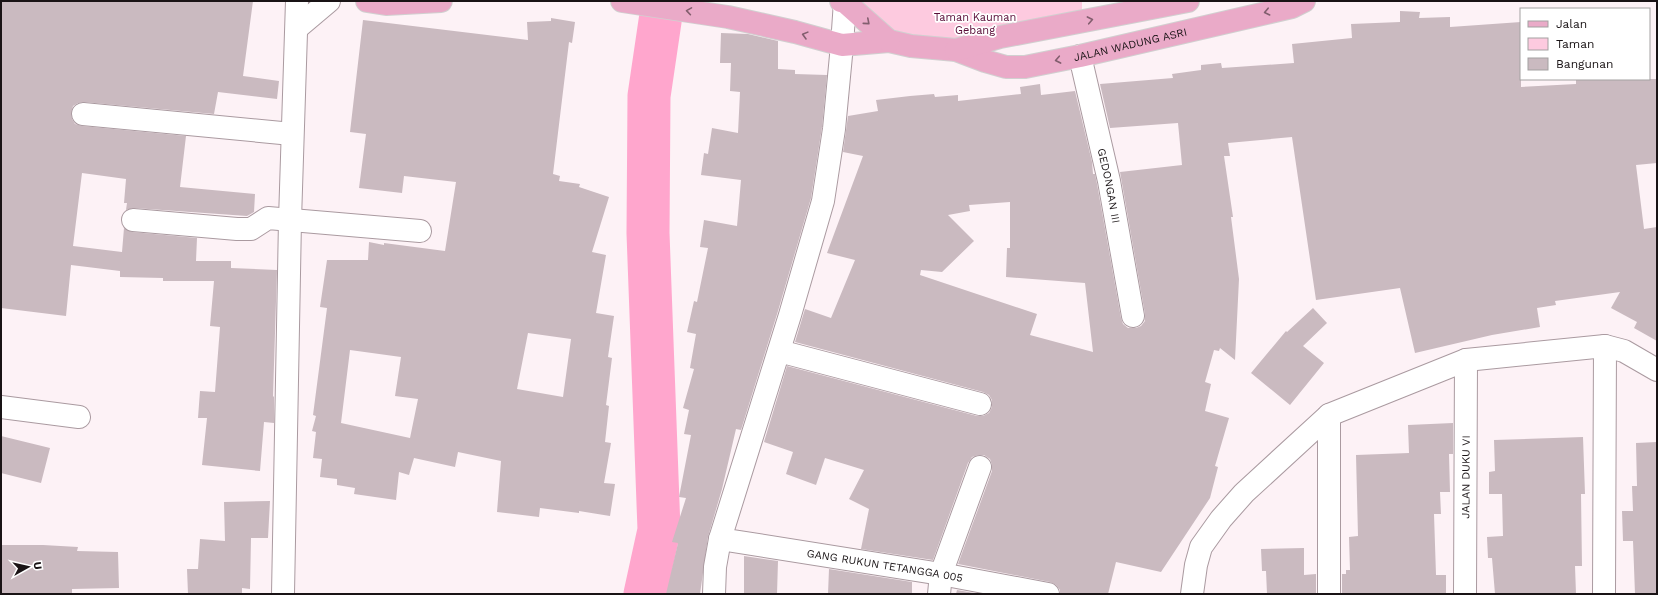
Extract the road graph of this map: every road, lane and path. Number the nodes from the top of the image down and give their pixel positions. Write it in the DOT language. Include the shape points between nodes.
graph roads {
  1 [pos="297,1"];
  2 [pos="329,1"];
  3 [pos="367,1"];
  4 [pos="441,1"];
  5 [pos="622,1"];
  6 [pos="844,1"];
  7 [pos="1188,1"];
  8 [pos="1304,1"];
  9 [pos="1135,6"];
  10 [pos="297,28"];
  11 [pos="889,41"];
  12 [pos="842,45"];
  13 [pos="956,50"];
  14 [pos="1080,56"];
  15 [pos="83,114"];
  16 [pos="292,134"];
  17 [pos="133,220"];
  18 [pos="290,220"];
  19 [pos="420,231"];
  20 [pos="1133,316"];
  21 [pos="1605,346"];
  22 [pos="779,351"];
  23 [pos="1466,360"];
  24 [pos="1657,370"];
  25 [pos="980,404"];
  26 [pos="1,407"];
  27 [pos="1329,415"];
  28 [pos="79,418"];
  29 [pos="980,467"];
  30 [pos="720,539"];
  31 [pos="940,584"];
  32 [pos="283,594"];
  33 [pos="714,594"];
  34 [pos="1048,594"];
  35 [pos="1192,594"];
  36 [pos="1329,594"];
  37 [pos="1465,594"];
  38 [pos="1604,594"];
  1 -- 10 [label="street"];
  2 -- 10 [label="street"];
  3 -- 4 [label="main road" via="386,4"];
  12 -- 5 [label="main road, one-way" via="728,18"];
  6 -- 11 [label="main road, JALAN WADUNG ASRI, one-way"];
  6 -- 12 [label="street"];
  7 -- 9 [label="main road, JALAN WADUNG ASRI"];
  8 -- 14 [label="main road, JALAN WADUNG ASRI, one-way" via="1292,7"];
  13 -- 9 [label="main road, JALAN WADUNG ASRI, one-way" via="1000,37"];
  10 -- 16 [label="street"];
  11 -- 12 [label="main road, JALAN WADUNG ASRI"];
  11 -- 13 [label="main road, JALAN WADUNG ASRI" via="911,46"];
  12 -- 22 [label="street" via="834,129 823,201"];
  14 -- 13 [label="main road, JALAN WADUNG ASRI, one-way" via="1025,67 1006,67"];
  14 -- 20 [label="street, GEDONGAN III" via="1109,181"];
  15 -- 16 [label="street"];
  16 -- 18 [label="street"];
  17 -- 18 [label="street" via="237,229 251,229 268,218"];
  18 -- 19 [label="street"];
  18 -- 32 [label="street"];
  21 -- 23 [label="street"];
  21 -- 24 [label="street" via="1624,351"];
  21 -- 38 [label="street"];
  22 -- 25 [label="street"];
  22 -- 30 [label="street"];
  23 -- 27 [label="street"];
  23 -- 37 [label="street, JALAN DUKU VI"];
  26 -- 28 [label="street"];
  27 -- 35 [label="street" via="1244,493 1221,519 1201,548"];
  27 -- 36 [label="street"];
  29 -- 31 [label="street"];
  30 -- 31 [label="street, GANG RUKUN TETANGGA 005"];
  30 -- 33 [label="street"];
  31 -- 34 [label="street, GANG RUKUN TETANGGA 005"];
}
